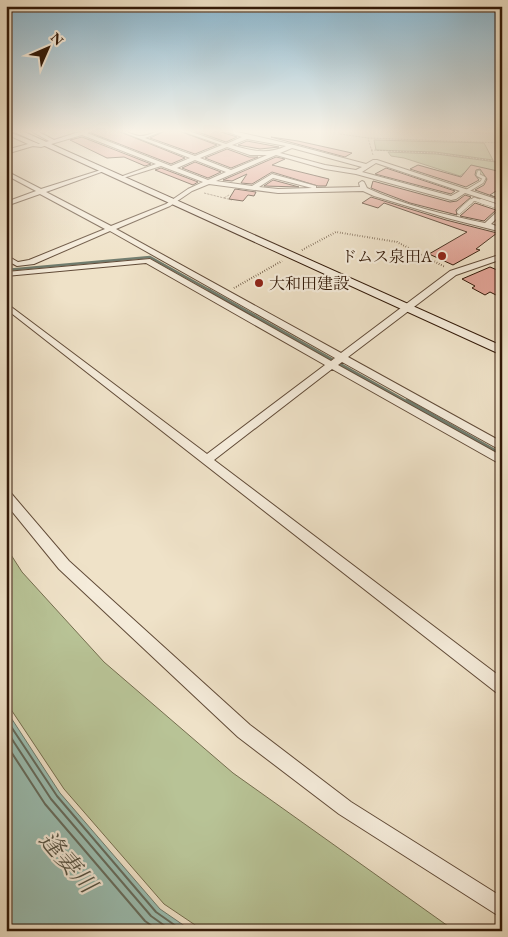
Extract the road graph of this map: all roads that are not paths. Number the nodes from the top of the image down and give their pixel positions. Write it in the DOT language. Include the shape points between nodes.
graph roads {
  1 [pos="9,175"];
  2 [pos="89,175"];
  3 [pos="114,175"];
  4 [pos="131,175"];
  5 [pos="189,175"];
  6 [pos="225,175"];
  7 [pos="358,175"];
  8 [pos="366,175"];
  9 [pos="419,175"];
  10 [pos="478,175"];
  11 [pos="122,178"];
  12 [pos="208,182"];
  13 [pos="253,188"];
  14 [pos="364,189"];
  15 [pos="466,190"];
  16 [pos="330,191"];
  17 [pos="41,192"];
  18 [pos="433,194"];
  19 [pos="172,202"];
  20 [pos="6,204"];
  21 [pos="502,204"];
  22 [pos="416,206"];
  23 [pos="502,209"];
  24 [pos="459,212"];
  25 [pos="486,225"];
  26 [pos="111,229"];
  27 [pos="502,230"];
  28 [pos="502,256"];
  29 [pos="6,257"];
  30 [pos="161,258"];
  31 [pos="151,263"];
  32 [pos="6,274"];
  33 [pos="6,305"];
  34 [pos="406,309"];
  35 [pos="502,351"];
  36 [pos="342,357"];
  37 [pos="331,365"];
  38 [pos="502,447"];
  39 [pos="206,460"];
  40 [pos="502,461"];
  41 [pos="6,495"];
  42 [pos="502,688"];
  43 [pos="502,908"];
  1 -- 17 [label="street"];
  2 -- 17 [label="street"];
  3 -- 11 [label="street"];
  4 -- 11 [label="street"];
  5 -- 12 [label="street"];
  6 -- 12 [label="street"];
  7 -- 14 [label="street"];
  8 -- 18 [label="street"];
  9 -- 15 [label="street"];
  10 -- 15 [label="lane" via="484,178 482,182"];
  11 -- 19 [label="street"];
  12 -- 13 [label="street"];
  12 -- 19 [label="street"];
  13 -- 16 [label="street"];
  13 -- 16 [label="street" via="272,176"];
  14 -- 16 [label="street"];
  14 -- 22 [label="street"];
  15 -- 18 [label="street" via="454,198"];
  15 -- 21 [label="street"];
  17 -- 20 [label="street"];
  17 -- 26 [label="street"];
  18 -- 22 [label="street"];
  19 -- 26 [label="street"];
  19 -- 34 [label="street"];
  22 -- 25 [label="street"];
  23 -- 24 [label="lane" via="474,199"];
  23 -- 25 [label="street"];
  25 -- 27 [label="street"];
  26 -- 29 [label="street" via="31,262 16,264"];
  26 -- 30 [label="street"];
  28 -- 34 [label="street" via="453,274"];
  30 -- 31 [label="street"];
  30 -- 36 [label="street"];
  31 -- 32 [label="street" via="148,260"];
  31 -- 37 [label="street"];
  33 -- 39 [label="street"];
  34 -- 35 [label="street"];
  34 -- 36 [label="street"];
  36 -- 37 [label="street"];
  36 -- 38 [label="street"];
  37 -- 39 [label="street"];
  37 -- 40 [label="street"];
  39 -- 42 [label="street"];
  41 -- 43 [label="street" via="64,564 244,731 345,808"];
}
